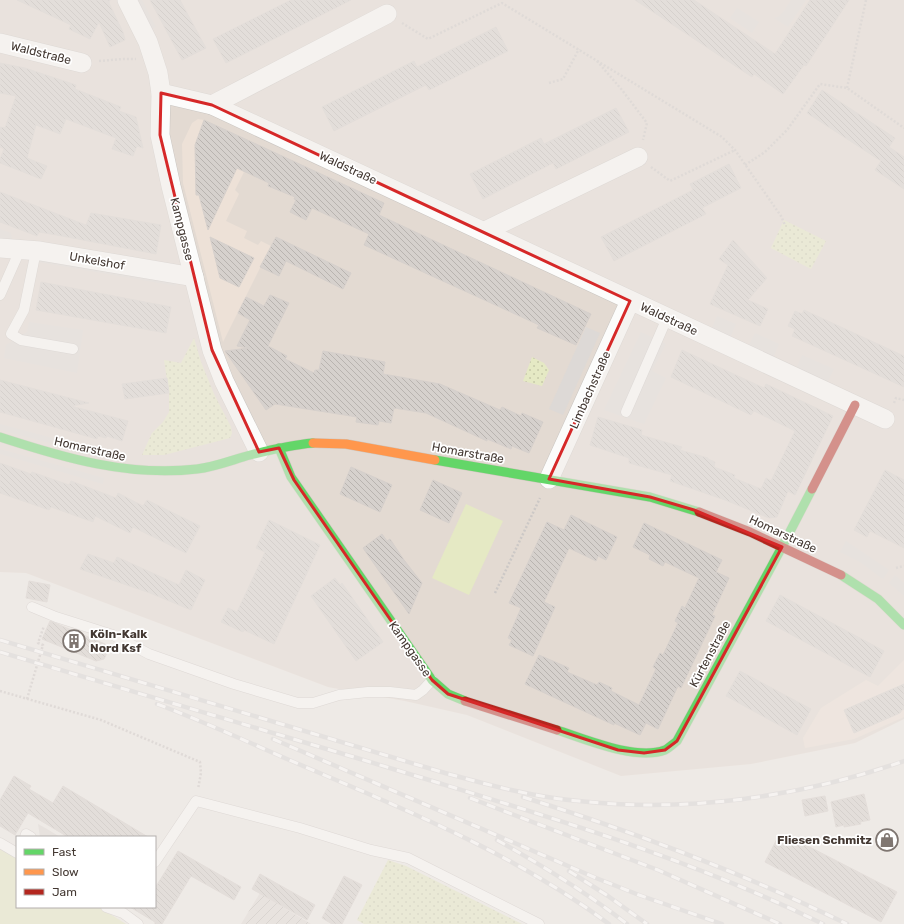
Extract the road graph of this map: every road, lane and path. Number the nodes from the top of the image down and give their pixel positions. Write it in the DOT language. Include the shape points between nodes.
graph roads {
  1 [pos="127,0"];
  2 [pos="498,0"];
  3 [pos="866,0"];
  4 [pos="502,3"];
  5 [pos="387,14"];
  6 [pos="0,43"];
  7 [pos="579,49"];
  8 [pos="137,59"];
  9 [pos="595,59"];
  10 [pos="82,63"];
  11 [pos="550,83"];
  12 [pos="847,88"];
  13 [pos="161,93"];
  14 [pos="212,105"];
  15 [pos="904,128"];
  16 [pos="735,150"];
  17 [pos="638,157"];
  18 [pos="745,165"];
  19 [pos="785,225"];
  20 [pos="485,231"];
  21 [pos="0,248"];
  22 [pos="28,250"];
  23 [pos="194,277"];
  24 [pos="0,295"];
  25 [pos="630,301"];
  26 [pos="667,318"];
  27 [pos="73,349"];
  28 [pos="855,405"];
  29 [pos="626,412"];
  30 [pos="886,419"];
  31 [pos="0,438"];
  32 [pos="279,448"];
  33 [pos="259,452"];
  34 [pos="549,479"];
  35 [pos="782,547"];
  36 [pos="904,566"];
  37 [pos="896,568"];
  38 [pos="495,593"];
  39 [pos="32,607"];
  40 [pos="48,614"];
  41 [pos="904,625"];
  42 [pos="432,680"];
  43 [pos="0,691"];
  44 [pos="27,699"];
  45 [pos="644,753"];
  46 [pos="196,801"];
  47 [pos="0,843"];
  48 [pos="16,851"];
  49 [pos="156,861"];
  50 [pos="112,908"];
  51 [pos="124,910"];
  52 [pos="138,924"];
  53 [pos="539,924"];
  1 -- 13 [label="street, Kampgasse" via="148,42 158,73"];
  2 -- 4 [label="path"];
  3 -- 12 [label="path"];
  4 -- 5 [label="path" via="428,39"];
  4 -- 7 [label="path"];
  5 -- 14 [label="street"];
  6 -- 10 [label="street, Waldstraße"];
  7 -- 9 [label="path"];
  7 -- 11 [label="path" via="563,79"];
  8 -- 10 [label="path"];
  9 -- 16 [label="path" via="722,137"];
  9 -- 17 [label="path" via="647,123"];
  12 -- 15 [label="path"];
  12 -- 18 [label="path" via="820,84 787,130 765,152"];
  13 -- 14 [label="street, Waldstraße"];
  13 -- 23 [label="street, Kampgasse" via="160,135"];
  14 -- 20 [label="street, Waldstraße"];
  16 -- 17 [label="path" via="670,181"];
  16 -- 18 [label="path"];
  17 -- 20 [label="street"];
  18 -- 19 [label="path"];
  20 -- 25 [label="street, Waldstraße"];
  21 -- 22 [label="street, Unkelshof"];
  22 -- 23 [label="street, Unkelshof"];
  22 -- 24 [label="lane"];
  22 -- 27 [label="lane" via="24,310 11,334 21,340"];
  23 -- 33 [label="street, Kampgasse" via="218,367"];
  25 -- 26 [label="street, Waldstraße"];
  25 -- 34 [label="street, Limbachstraße"];
  26 -- 28 [label="street, Waldstraße"];
  26 -- 29 [label="lane"];
  28 -- 30 [label="street, Waldstraße"];
  28 -- 35 [label="street"];
  31 -- 33 [label="street, Homarstraße" via="98,465 126,470 197,469"];
  32 -- 33 [label="street, Homarstraße"];
  32 -- 34 [label="street, Homarstraße" via="325,442 346,444"];
  32 -- 42 [label="street, Kampgasse" via="291,477"];
  34 -- 35 [label="street, Homarstraße" via="650,497 694,510"];
  34 -- 38 [label="path"];
  35 -- 41 [label="street, Homarstraße" via="865,588"];
  35 -- 45 [label="street, Kürtenstraße" via="677,741 665,750"];
  36 -- 37 [label="path"];
  39 -- 40 [label="lane"];
  40 -- 42 [label="lane" via="113,635 149,654 298,703 313,703 339,695 368,692 416,695"];
  40 -- 44 [label="path" via="38,643 43,644"];
  42 -- 45 [label="street, Kampgasse" via="448,694 462,700 618,750"];
  43 -- 44 [label="path"];
  44 -- 46 [label="path" via="101,720 200,762 201,773"];
  46 -- 49 [label="lane"];
  46 -- 53 [label="lane" via="408,858"];
  47 -- 48 [label="lane"];
  50 -- 51 [label="lane"];
  51 -- 52 [label="lane"];
}
